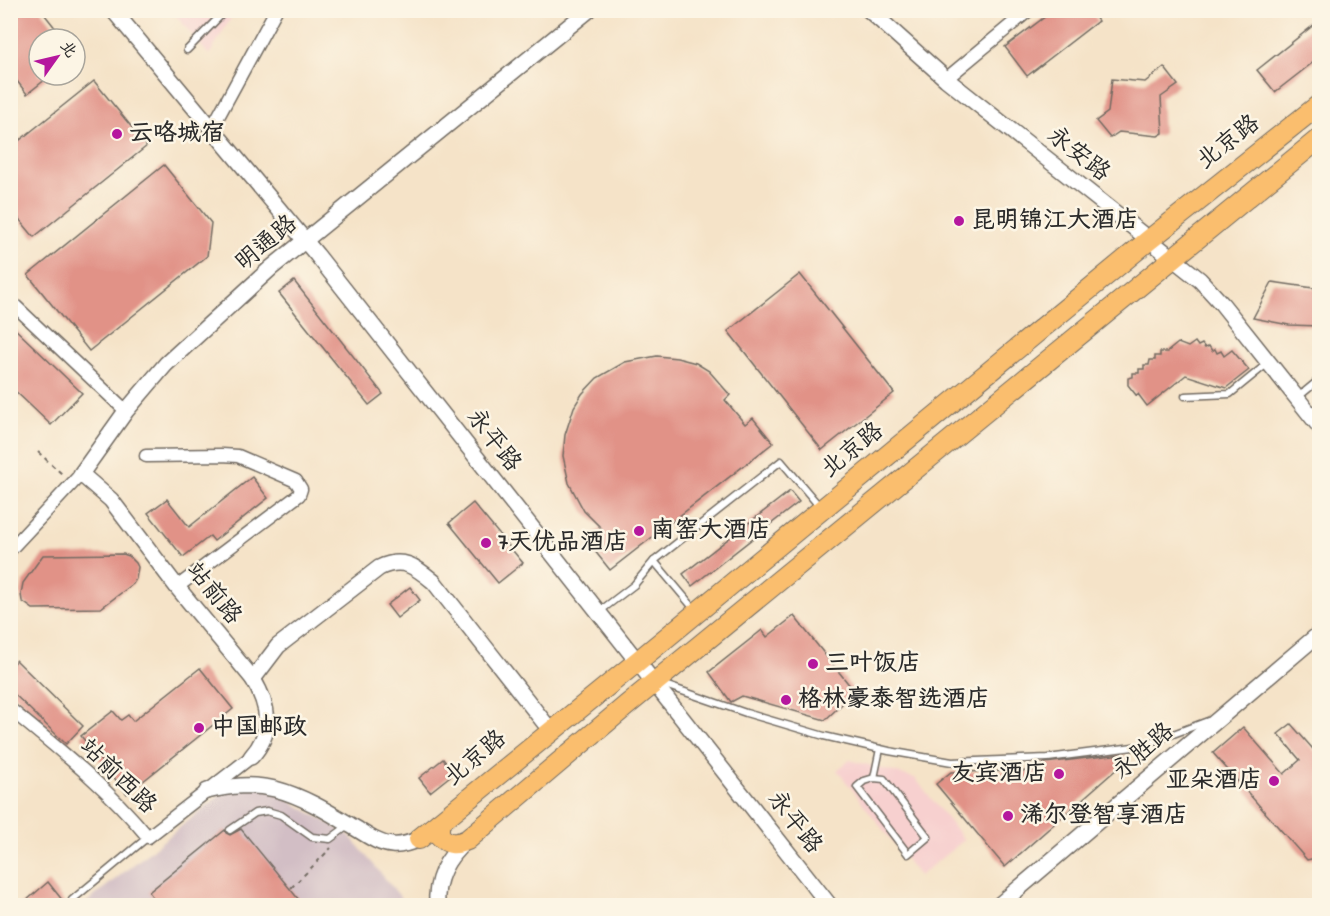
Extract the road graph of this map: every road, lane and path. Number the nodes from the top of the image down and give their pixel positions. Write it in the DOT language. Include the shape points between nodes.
graph roads {
  1 [pos="114,10"];
  2 [pos="226,10"];
  3 [pos="276,10"];
  4 [pos="590,10"];
  5 [pos="869,10"];
  6 [pos="1029,10"];
  7 [pos="187,50"];
  8 [pos="946,79"];
  9 [pos="1320,104"];
  10 [pos="212,128"];
  11 [pos="1320,138"];
  12 [pos="1149,240"];
  13 [pos="305,241"];
  14 [pos="1172,257"];
  15 [pos="10,301"];
  16 [pos="1268,363"];
  17 [pos="1320,379"];
  18 [pos="1185,396"];
  19 [pos="1296,399"];
  20 [pos="126,411"];
  21 [pos="1320,427"];
  22 [pos="38,452"];
  23 [pos="146,456"];
  24 [pos="76,479"];
  25 [pos="822,510"];
  26 [pos="10,550"];
  27 [pos="654,561"];
  28 [pos="177,587"];
  29 [pos="599,612"];
  30 [pos="697,612"];
  31 [pos="1320,633"];
  32 [pos="638,661"];
  33 [pos="253,679"];
  34 [pos="655,682"];
  35 [pos="10,709"];
  36 [pos="1222,714"];
  37 [pos="551,731"];
  38 [pos="880,749"];
  39 [pos="251,757"];
  40 [pos="874,778"];
  41 [pos="207,791"];
  42 [pos="349,824"];
  43 [pos="439,824"];
  44 [pos="230,830"];
  45 [pos="148,837"];
  46 [pos="419,839"];
  47 [pos="467,840"];
  48 [pos="334,846"];
  49 [pos="291,888"];
  50 [pos="72,900"];
  51 [pos="378,901"];
  52 [pos="371,906"];
  53 [pos="437,906"];
  54 [pos="830,906"];
  55 [pos="998,906"];
  1 -- 10 [label="street, 永平路"];
  2 -- 7 [label="lane"];
  3 -- 10 [label="street"];
  4 -- 13 [label="street, 明通路"];
  5 -- 8 [label="street, 永安路"];
  6 -- 8 [label="street"];
  8 -- 12 [label="street, 永安路"];
  9 -- 12 [label="main road, 北京路"];
  10 -- 13 [label="street, 永平路"];
  11 -- 14 [label="main road"];
  12 -- 14 [label="street, 永安路"];
  12 -- 25 [label="main road, 北京路"];
  13 -- 20 [label="street, 明通路" via="166,364"];
  13 -- 29 [label="street, 永平路"];
  14 -- 16 [label="street, 永安路" via="1222,304"];
  14 -- 34 [label="main road"];
  15 -- 20 [label="street"];
  16 -- 18 [label="lane" via="1230,394"];
  16 -- 19 [label="street, 永安路"];
  17 -- 19 [label="lane"];
  19 -- 21 [label="street, 永安路"];
  20 -- 24 [label="street, 明通路"];
  22 -- 24 [label="path"];
  23 -- 28 [label="street" via="238,456 296,481 301,489 299,495"];
  24 -- 26 [label="street, 明通路"];
  24 -- 28 [label="street, 站前路" via="111,500"];
  25 -- 27 [label="lane" via="781,461"];
  25 -- 30 [label="main road, 北京路"];
  27 -- 29 [label="lane" via="634,585"];
  27 -- 30 [label="lane"];
  28 -- 33 [label="street, 站前路"];
  29 -- 32 [label="street, 永平路"];
  30 -- 32 [label="main road, 北京路"];
  31 -- 36 [label="street, 永胜路"];
  32 -- 34 [label="street, 永平路"];
  32 -- 37 [label="main road, 北京路"];
  33 -- 37 [label="street" via="278,646 380,568 404,563 434,582"];
  33 -- 39 [label="street, 站前路" via="267,714 266,734"];
  34 -- 38 [label="lane" via="746,713"];
  34 -- 47 [label="main road"];
  34 -- 54 [label="street, 永平路"];
  35 -- 45 [label="street, 站前西路" via="96,781"];
  36 -- 38 [label="lane" via="1142,746 1048,758 952,762"];
  36 -- 55 [label="street, 永胜路"];
  37 -- 43 [label="main road, 北京路"];
  38 -- 40 [label="lane"];
  39 -- 41 [label="street, 站前西路"];
  40 -- 40 [label="lane" via="856,787 908,854 928,837 884,779"];
  41 -- 42 [label="street" via="251,785 275,789 300,797"];
  41 -- 45 [label="street, 站前西路"];
  42 -- 44 [label="lane" via="330,839 312,837 281,815 267,811 255,813"];
  42 -- 46 [label="street" via="391,845"];
  43 -- 46 [label="main road, 北京路"];
  43 -- 47 [label="main road" via="439,835 448,843"];
  45 -- 50 [label="lane"];
  47 -- 53 [label="street" via="445,865"];
  48 -- 49 [label="path"];
  51 -- 52 [label="path"];
}
